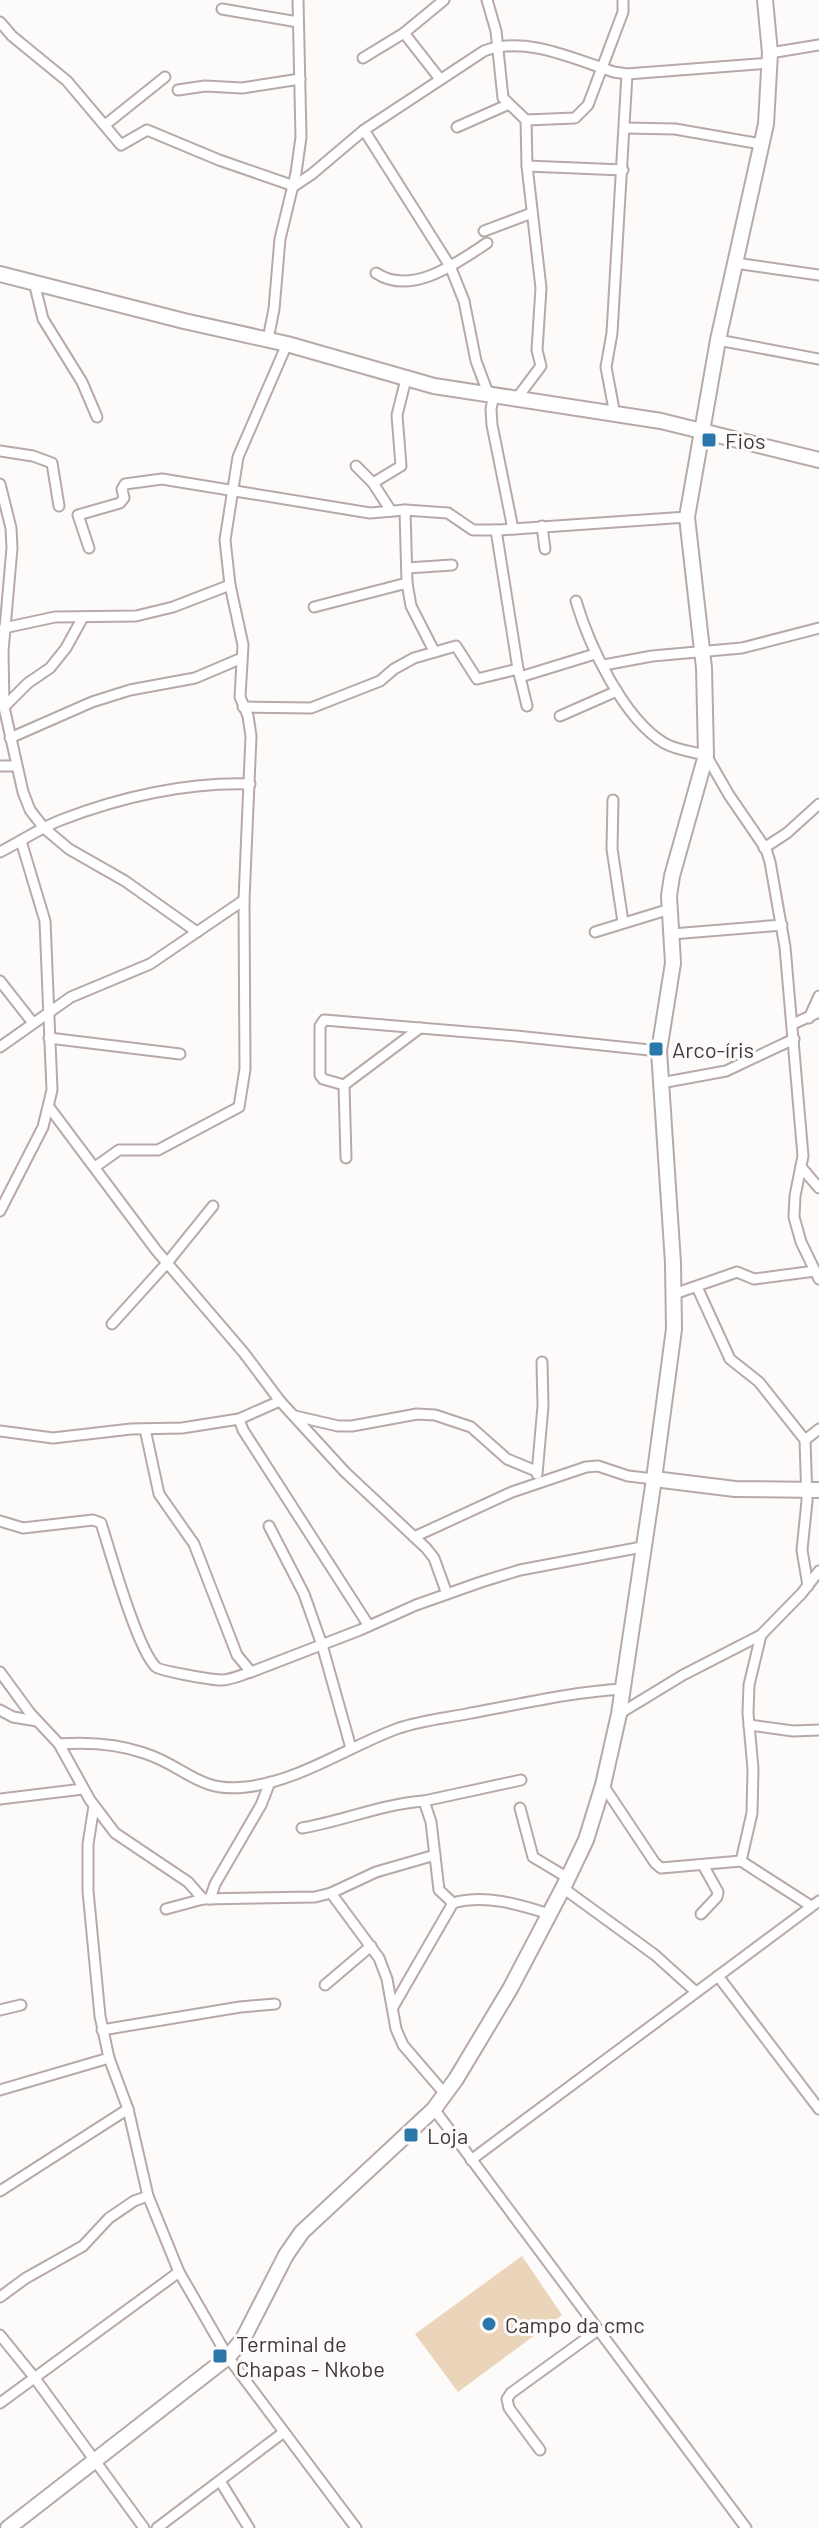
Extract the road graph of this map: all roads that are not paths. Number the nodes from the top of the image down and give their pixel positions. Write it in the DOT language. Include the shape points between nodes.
graph roads {
  1 [pos="298,0"];
  2 [pos="444,0"];
  3 [pos="487,0"];
  4 [pos="623,0"];
  5 [pos="765,0"];
  6 [pos="222,9"];
  7 [pos="0,22"];
  8 [pos="298,22"];
  9 [pos="404,33"];
  10 [pos="819,45"];
  11 [pos="498,46"];
  12 [pos="363,58"];
  13 [pos="770,58"];
  14 [pos="603,69"];
  15 [pos="627,74"];
  16 [pos="165,77"];
  17 [pos="300,79"];
  18 [pos="440,79"];
  19 [pos="178,90"];
  20 [pos="507,105"];
  21 [pos="526,120"];
  22 [pos="105,125"];
  23 [pos="457,127"];
  24 [pos="625,128"];
  25 [pos="364,130"];
  26 [pos="761,144"];
  27 [pos="527,166"];
  28 [pos="623,170"];
  29 [pos="294,186"];
  30 [pos="532,213"];
  31 [pos="484,231"];
  32 [pos="487,243"];
  33 [pos="735,263"];
  34 [pos="450,266"];
  35 [pos="376,273"];
  36 [pos="0,274"];
  37 [pos="819,275"];
  38 [pos="34,282"];
  39 [pos="268,339"];
  40 [pos="718,340"];
  41 [pos="287,344"];
  42 [pos="819,359"];
  43 [pos="406,379"];
  44 [pos="491,393"];
  45 [pos="517,398"];
  46 [pos="615,415"];
  47 [pos="97,417"];
  48 [pos="700,429"];
  49 [pos="0,451"];
  50 [pos="819,460"];
  51 [pos="356,466"];
  52 [pos="373,483"];
  53 [pos="0,484"];
  54 [pos="233,491"];
  55 [pos="59,506"];
  56 [pos="405,510"];
  57 [pos="391,511"];
  58 [pos="687,517"];
  59 [pos="5,521"];
  60 [pos="542,526"];
  61 [pos="513,529"];
  62 [pos="496,530"];
  63 [pos="89,548"];
  64 [pos="545,549"];
  65 [pos="452,565"];
  66 [pos="407,568"];
  67 [pos="407,583"];
  68 [pos="230,585"];
  69 [pos="4,589"];
  70 [pos="576,601"];
  71 [pos="314,607"];
  72 [pos="83,617"];
  73 [pos="819,628"];
  74 [pos="2,629"];
  75 [pos="434,651"];
  76 [pos="702,652"];
  77 [pos="595,654"];
  78 [pos="242,658"];
  79 [pos="604,665"];
  80 [pos="519,673"];
  81 [pos="617,691"];
  82 [pos="527,706"];
  83 [pos="4,707"];
  84 [pos="243,707"];
  85 [pos="560,716"];
  86 [pos="10,738"];
  87 [pos="706,755"];
  88 [pos="0,766"];
  89 [pos="16,766"];
  90 [pos="250,784"];
  91 [pos="613,800"];
  92 [pos="819,804"];
  93 [pos="44,828"];
  94 [pos="21,841"];
  95 [pos="764,848"];
  96 [pos="0,852"];
  97 [pos="244,900"];
  98 [pos="670,909"];
  99 [pos="623,922"];
  100 [pos="782,925"];
  101 [pos="197,932"];
  102 [pos="595,932"];
  103 [pos="672,934"];
  104 [pos="0,981"];
  105 [pos="819,996"];
  106 [pos="819,1012"];
  107 [pos="49,1013"];
  108 [pos="809,1018"];
  109 [pos="33,1023"];
  110 [pos="793,1024"];
  111 [pos="420,1028"];
  112 [pos="49,1038"];
  113 [pos="794,1039"];
  114 [pos="0,1047"];
  115 [pos="659,1051"];
  116 [pos="180,1054"];
  117 [pos="661,1083"];
  118 [pos="344,1085"];
  119 [pos="49,1107"];
  120 [pos="346,1158"];
  121 [pos="95,1167"];
  122 [pos="801,1167"];
  123 [pos="819,1188"];
  124 [pos="213,1206"];
  125 [pos="0,1211"];
  126 [pos="167,1263"];
  127 [pos="817,1275"];
  128 [pos="697,1287"];
  129 [pos="674,1294"];
  130 [pos="112,1324"];
  131 [pos="542,1362"];
  132 [pos="280,1401"];
  133 [pos="295,1416"];
  134 [pos="239,1419"];
  135 [pos="145,1429"];
  136 [pos="819,1429"];
  137 [pos="0,1431"];
  138 [pos="805,1440"];
  139 [pos="538,1476"];
  140 [pos="654,1479"];
  141 [pos="813,1490"];
  142 [pos="0,1521"];
  143 [pos="269,1526"];
  144 [pos="414,1537"];
  145 [pos="642,1547"];
  146 [pos="819,1571"];
  147 [pos="808,1586"];
  148 [pos="447,1594"];
  149 [pos="369,1626"];
  150 [pos="761,1635"];
  151 [pos="322,1645"];
  152 [pos="0,1672"];
  153 [pos="251,1672"];
  154 [pos="622,1689"];
  155 [pos="0,1710"];
  156 [pos="619,1714"];
  157 [pos="37,1721"];
  158 [pos="749,1725"];
  159 [pos="819,1730"];
  160 [pos="59,1744"];
  161 [pos="351,1748"];
  162 [pos="521,1780"];
  163 [pos="270,1782"];
  164 [pos="603,1785"];
  165 [pos="83,1789"];
  166 [pos="0,1799"];
  167 [pos="424,1801"];
  168 [pos="94,1806"];
  169 [pos="520,1808"];
  170 [pos="302,1828"];
  171 [pos="435,1855"];
  172 [pos="741,1861"];
  173 [pos="703,1865"];
  174 [pos="566,1883"];
  175 [pos="331,1893"];
  176 [pos="206,1899"];
  177 [pos="453,1903"];
  178 [pos="815,1903"];
  179 [pos="166,1909"];
  180 [pos="549,1914"];
  181 [pos="701,1914"];
  182 [pos="371,1946"];
  183 [pos="718,1976"];
  184 [pos="325,1985"];
  185 [pos="696,1992"];
  186 [pos="275,2004"];
  187 [pos="21,2005"];
  188 [pos="393,2007"];
  189 [pos="0,2010"];
  190 [pos="102,2030"];
  191 [pos="109,2058"];
  192 [pos="0,2090"];
  193 [pos="445,2094"];
  194 [pos="128,2109"];
  195 [pos="434,2109"];
  196 [pos="819,2109"];
  197 [pos="471,2160"];
  198 [pos="0,2191"];
  199 [pos="148,2196"];
  200 [pos="179,2272"];
  201 [pos="0,2297"];
  202 [pos="598,2330"];
  203 [pos="0,2335"];
  204 [pos="228,2357"];
  205 [pos="34,2377"];
  206 [pos="0,2403"];
  207 [pos="284,2432"];
  208 [pos="540,2450"];
  209 [pos="95,2462"];
  210 [pos="220,2481"];
  211 [pos="8,2528"];
  212 [pos="144,2528"];
  213 [pos="157,2528"];
  214 [pos="249,2528"];
  215 [pos="356,2528"];
  216 [pos="746,2528"];
  1 -- 8 [label="street"];
  2 -- 9 [label="street"];
  3 -- 11 [label="street"];
  4 -- 14 [label="street"];
  5 -- 13 [label="street"];
  6 -- 8 [label="street"];
  7 -- 22 [label="street" via="67,81"];
  8 -- 17 [label="street"];
  9 -- 12 [label="street"];
  9 -- 18 [label="street"];
  10 -- 13 [label="street"];
  11 -- 14 [label="street" via="532,47"];
  11 -- 18 [label="street"];
  11 -- 20 [label="street"];
  13 -- 15 [label="street"];
  13 -- 26 [label="street"];
  14 -- 15 [label="street"];
  14 -- 21 [label="street" via="588,105 575,118"];
  15 -- 24 [label="street"];
  16 -- 22 [label="street"];
  17 -- 19 [label="street"];
  17 -- 29 [label="street" via="301,137"];
  18 -- 25 [label="street"];
  20 -- 21 [label="street"];
  20 -- 23 [label="street"];
  21 -- 27 [label="street"];
  22 -- 29 [label="street" via="121,145 147,130"];
  24 -- 26 [label="street" via="675,129"];
  24 -- 28 [label="street"];
  25 -- 29 [label="street"];
  25 -- 34 [label="street"];
  26 -- 33 [label="street"];
  27 -- 28 [label="street"];
  27 -- 30 [label="street"];
  28 -- 46 [label="street" via="606,367"];
  29 -- 39 [label="street" via="280,239"];
  30 -- 31 [label="street"];
  30 -- 45 [label="street" via="541,288 541,366"];
  32 -- 34 [label="street"];
  33 -- 37 [label="street"];
  33 -- 40 [label="street"];
  34 -- 35 [label="street" via="413,280"];
  34 -- 44 [label="street" via="464,301 476,361"];
  36 -- 38 [label="street"];
  38 -- 39 [label="street"];
  38 -- 47 [label="street" via="43,319"];
  39 -- 41 [label="street"];
  40 -- 42 [label="street"];
  40 -- 48 [label="street"];
  41 -- 43 [label="street"];
  41 -- 54 [label="street" via="244,440"];
  43 -- 44 [label="street"];
  43 -- 52 [label="street" via="397,415 401,466"];
  44 -- 45 [label="street"];
  44 -- 61 [label="street" via="494,443"];
  45 -- 46 [label="street"];
  46 -- 48 [label="street"];
  48 -- 50 [label="street"];
  48 -- 58 [label="street"];
  49 -- 55 [label="street" via="52,463"];
  51 -- 52 [label="street"];
  52 -- 57 [label="street"];
  53 -- 59 [label="street"];
  54 -- 57 [label="street" via="370,513"];
  54 -- 63 [label="street" via="162,479 125,484 120,503 77,517"];
  54 -- 68 [label="street" via="225,540"];
  56 -- 57 [label="street"];
  56 -- 62 [label="street" via="448,513 473,530"];
  56 -- 66 [label="street"];
  58 -- 60 [label="street"];
  58 -- 76 [label="street"];
  59 -- 69 [label="street" via="12,548"];
  60 -- 61 [label="street"];
  60 -- 64 [label="street"];
  61 -- 62 [label="street"];
  62 -- 80 [label="street"];
  65 -- 66 [label="street"];
  66 -- 67 [label="street"];
  67 -- 71 [label="street"];
  67 -- 75 [label="street" via="411,606"];
  68 -- 72 [label="street" via="136,616"];
  68 -- 78 [label="street"];
  69 -- 74 [label="street" via="8,616"];
  70 -- 77 [label="street"];
  72 -- 74 [label="street" via="42,619"];
  72 -- 83 [label="street" via="50,668"];
  73 -- 76 [label="street" via="742,648"];
  74 -- 83 [label="street"];
  75 -- 80 [label="street" via="458,648 477,679"];
  75 -- 84 [label="street" via="380,681 311,708"];
  76 -- 79 [label="street"];
  76 -- 87 [label="street"];
  77 -- 79 [label="street"];
  77 -- 80 [label="street"];
  78 -- 84 [label="street"];
  78 -- 86 [label="street" via="195,678 92,702"];
  79 -- 81 [label="street"];
  80 -- 82 [label="street"];
  81 -- 85 [label="street"];
  81 -- 87 [label="street" via="659,740"];
  83 -- 86 [label="street"];
  84 -- 90 [label="street" via="251,727"];
  86 -- 89 [label="street"];
  87 -- 95 [label="street"];
  87 -- 98 [label="street" via="672,876"];
  88 -- 89 [label="street"];
  89 -- 93 [label="street" via="30,810"];
  90 -- 93 [label="street" via="176,789"];
  90 -- 97 [label="street"];
  91 -- 99 [label="street" via="612,849"];
  92 -- 95 [label="street"];
  93 -- 94 [label="street"];
  93 -- 101 [label="street"];
  94 -- 96 [label="street"];
  94 -- 107 [label="street" via="45,921"];
  95 -- 100 [label="street"];
  97 -- 101 [label="street"];
  97 -- 121 [label="street" via="245,1069 239,1107 158,1150 119,1150"];
  98 -- 99 [label="street"];
  98 -- 103 [label="street"];
  99 -- 102 [label="street"];
  100 -- 103 [label="street"];
  100 -- 110 [label="street"];
  101 -- 107 [label="street" via="150,964 91,987"];
  103 -- 115 [label="street" via="673,963"];
  104 -- 109 [label="street"];
  105 -- 108 [label="street"];
  106 -- 108 [label="street"];
  107 -- 109 [label="street"];
  107 -- 112 [label="street"];
  108 -- 110 [label="street"];
  109 -- 114 [label="street"];
  110 -- 113 [label="street"];
  111 -- 115 [label="street"];
  111 -- 118 [label="street"];
  111 -- 118 [label="street" via="324,1020 320,1075"];
  112 -- 116 [label="street"];
  112 -- 119 [label="street"];
  113 -- 117 [label="street" via="726,1071"];
  113 -- 122 [label="street"];
  115 -- 117 [label="street"];
  117 -- 129 [label="street"];
  118 -- 120 [label="street"];
  119 -- 121 [label="street"];
  119 -- 125 [label="street"];
  121 -- 126 [label="street"];
  122 -- 123 [label="street"];
  122 -- 127 [label="street" via="794,1217"];
  124 -- 126 [label="street"];
  126 -- 130 [label="street"];
  126 -- 132 [label="street"];
  127 -- 128 [label="street" via="754,1279 737,1272"];
  128 -- 129 [label="street"];
  128 -- 138 [label="street" via="730,1359 759,1382"];
  129 -- 140 [label="street"];
  131 -- 139 [label="street"];
  132 -- 133 [label="street"];
  132 -- 134 [label="street"];
  133 -- 139 [label="street" via="352,1426 435,1415 471,1427 507,1459"];
  133 -- 144 [label="street"];
  134 -- 135 [label="street"];
  134 -- 149 [label="street"];
  135 -- 137 [label="street" via="53,1438"];
  135 -- 153 [label="street" via="159,1494 194,1544 237,1655"];
  136 -- 138 [label="street"];
  138 -- 141 [label="street"];
  139 -- 140 [label="street" via="592,1466"];
  139 -- 144 [label="street"];
  140 -- 141 [label="street" via="735,1489"];
  140 -- 145 [label="street"];
  141 -- 147 [label="street" via="802,1550"];
  142 -- 153 [label="street" via="23,1528 101,1523 153,1664 164,1672 220,1680"];
  143 -- 151 [label="street" via="304,1594"];
  144 -- 148 [label="street" via="434,1558"];
  145 -- 148 [label="street" via="520,1570"];
  145 -- 154 [label="street"];
  146 -- 147 [label="street"];
  147 -- 150 [label="street"];
  148 -- 149 [label="street"];
  149 -- 151 [label="street"];
  150 -- 156 [label="street"];
  150 -- 158 [label="street" via="749,1685"];
  151 -- 153 [label="street"];
  151 -- 161 [label="street"];
  152 -- 157 [label="street"];
  154 -- 156 [label="street"];
  154 -- 161 [label="street" via="423,1722"];
  155 -- 157 [label="street"];
  156 -- 164 [label="street"];
  157 -- 160 [label="street"];
  158 -- 159 [label="street"];
  158 -- 172 [label="street" via="752,1813"];
  160 -- 163 [label="street" via="143,1752 215,1787"];
  160 -- 165 [label="street"];
  161 -- 163 [label="street"];
  162 -- 167 [label="street"];
  163 -- 176 [label="street"];
  164 -- 173 [label="street" via="658,1866"];
  164 -- 174 [label="street"];
  165 -- 166 [label="street"];
  165 -- 168 [label="street"];
  167 -- 170 [label="street"];
  167 -- 171 [label="street"];
  168 -- 176 [label="street" via="115,1833"];
  168 -- 190 [label="street" via="88,1891"];
  169 -- 174 [label="street" via="533,1857"];
  171 -- 175 [label="street" via="376,1872"];
  171 -- 177 [label="street" via="439,1890"];
  172 -- 173 [label="street"];
  172 -- 178 [label="street"];
  173 -- 181 [label="street" via="718,1892"];
  174 -- 180 [label="street"];
  174 -- 185 [label="street"];
  175 -- 176 [label="street" via="292,1899"];
  175 -- 182 [label="street"];
  176 -- 179 [label="street"];
  177 -- 180 [label="street" via="492,1900"];
  177 -- 188 [label="street"];
  178 -- 183 [label="street"];
  180 -- 193 [label="street" via="471,2057"];
  182 -- 184 [label="street"];
  182 -- 188 [label="street" via="384,1970"];
  183 -- 185 [label="street"];
  183 -- 196 [label="street"];
  185 -- 197 [label="street"];
  186 -- 190 [label="street"];
  187 -- 189 [label="street"];
  188 -- 193 [label="street" via="403,2045"];
  190 -- 191 [label="street"];
  191 -- 192 [label="street"];
  191 -- 194 [label="street"];
  193 -- 195 [label="street"];
  194 -- 198 [label="street"];
  194 -- 199 [label="street"];
  195 -- 197 [label="street"];
  195 -- 204 [label="street" via="302,2232"];
  197 -- 202 [label="street"];
  199 -- 200 [label="street"];
  199 -- 201 [label="street" via="109,2218 83,2246"];
  200 -- 204 [label="street"];
  200 -- 205 [label="street"];
  202 -- 208 [label="street" via="507,2399"];
  202 -- 216 [label="street"];
  203 -- 205 [label="street"];
  204 -- 207 [label="street"];
  204 -- 209 [label="street"];
  205 -- 206 [label="street"];
  205 -- 209 [label="street"];
  207 -- 210 [label="street"];
  207 -- 215 [label="street"];
  209 -- 211 [label="street"];
  209 -- 212 [label="street"];
  210 -- 213 [label="street"];
  210 -- 214 [label="street"];
}
